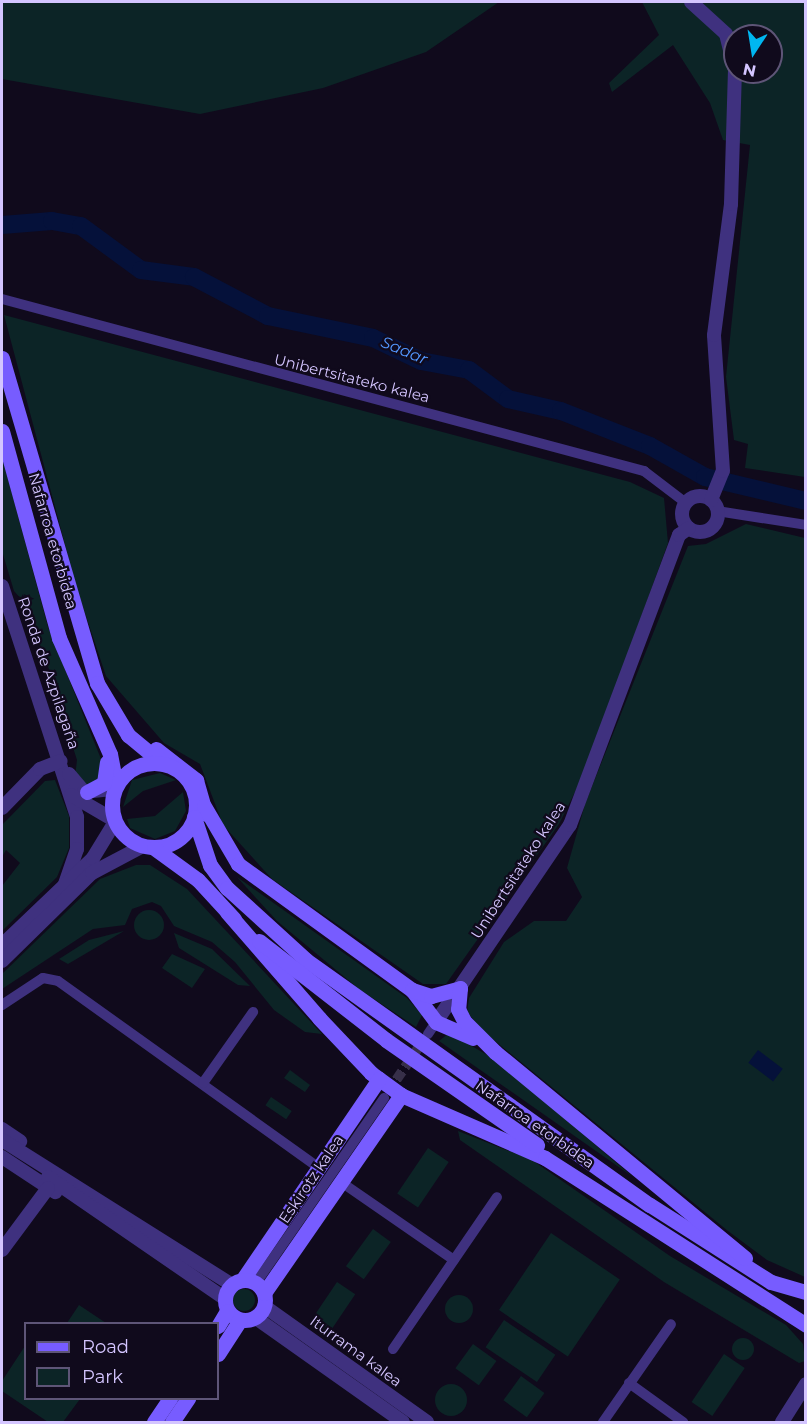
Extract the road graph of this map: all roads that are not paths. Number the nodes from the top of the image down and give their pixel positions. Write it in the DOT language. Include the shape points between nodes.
graph roads {
  1 [pos="691,2"];
  2 [pos="723,31"];
  3 [pos="735,84"];
  4 [pos="2,299"];
  5 [pos="2,358"];
  6 [pos="2,431"];
  7 [pos="715,501"];
  8 [pos="686,503"];
  9 [pos="806,525"];
  10 [pos="688,528"];
  11 [pos="2,591"];
  12 [pos="93,717"];
  13 [pos="119,718"];
  14 [pos="163,764"];
  15 [pos="63,766"];
  16 [pos="115,787"];
  17 [pos="87,792"];
  18 [pos="71,795"];
  19 [pos="2,808"];
  20 [pos="199,811"];
  21 [pos="114,821"];
  22 [pos="149,847"];
  23 [pos="65,884"];
  24 [pos="227,912"];
  25 [pos="2,945"];
  26 [pos="2,961"];
  27 [pos="460,988"];
  28 [pos="412,990"];
  29 [pos="2,1005"];
  30 [pos="253,1012"];
  31 [pos="432,1028"];
  32 [pos="495,1052"];
  33 [pos="379,1079"];
  34 [pos="203,1083"];
  35 [pos="401,1095"];
  36 [pos="384,1098"];
  37 [pos="2,1128"];
  38 [pos="2,1140"];
  39 [pos="2,1147"];
  40 [pos="2,1157"];
  41 [pos="319,1168"];
  42 [pos="341,1182"];
  43 [pos="48,1188"];
  44 [pos="84,1188"];
  45 [pos="597,1190"];
  46 [pos="497,1197"];
  47 [pos="105,1220"];
  48 [pos="2,1250"];
  49 [pos="454,1260"];
  50 [pos="806,1292"];
  51 [pos="252,1294"];
  52 [pos="230,1310"];
  53 [pos="671,1324"];
  54 [pos="219,1325"];
  55 [pos="806,1325"];
  56 [pos="393,1348"];
  57 [pos="219,1350"];
  58 [pos="629,1383"];
  59 [pos="806,1384"];
  60 [pos="802,1397"];
  61 [pos="169,1400"];
  62 [pos="187,1400"];
  63 [pos="154,1422"];
  64 [pos="172,1422"];
  65 [pos="403,1422"];
  66 [pos="427,1422"];
  67 [pos="603,1422"];
  68 [pos="683,1422"];
  69 [pos="782,1422"];
  1 -- 2 [label="street"];
  3 -- 7 [label="street" via="730,204 713,347 723,471"];
  4 -- 8 [label="street, Unibertsitateko kalea" via="644,471"];
  5 -- 13 [label="main road, Nafarroa etorbidea" via="93,672"];
  6 -- 12 [label="main road, Nafarroa etorbidea" via="59,638"];
  7 -- 8 [label="street" via="695,497"];
  7 -- 9 [label="street"];
  7 -- 10 [label="street" via="711,527"];
  8 -- 10 [label="street" via="682,513"];
  10 -- 27 [label="street, Unibertsitateko kalea" via="679,535 570,825"];
  11 -- 15 [label="street, Ronda de Azpilagaña"];
  12 -- 16 [label="main road, Nafarroa etorbidea" via="110,754"];
  12 -- 17 [label="main road" via="107,775 100,788"];
  13 -- 14 [label="main road, Nafarroa etorbidea" via="128,735"];
  13 -- 20 [label="main road, Nafarroa etorbidea" via="186,769"];
  14 -- 16 [label="main road" via="136,767"];
  14 -- 20 [label="main road" via="190,784"];
  15 -- 17 [label="street, Ronda de Azpilagaña"];
  15 -- 18 [label="street, Ronda de Azpilagaña"];
  15 -- 19 [label="street" via="40,769"];
  16 -- 17 [label="street"];
  16 -- 21 [label="main road"];
  18 -- 21 [label="street"];
  18 -- 23 [label="street, Ronda de Azpilagaña" via="79,832"];
  20 -- 22 [label="main road" via="178,840"];
  20 -- 28 [label="main road" via="238,864"];
  20 -- 50 [label="main road, Nafarroa etorbidea" via="226,875 277,934 393,1025 650,1205 771,1282"];
  21 -- 22 [label="main road" via="125,836"];
  21 -- 23 [label="street" via="93,858"];
  22 -- 24 [label="main road, Nafarroa etorbidea" via="198,880"];
  22 -- 26 [label="street" via="92,873"];
  23 -- 25 [label="street"];
  24 -- 33 [label="main road, Nafarroa etorbidea" via="252,946"];
  24 -- 45 [label="main road, Nafarroa etorbidea" via="288,967"];
  27 -- 28 [label="main road" via="431,996"];
  27 -- 31 [label="street, Unibertsitateko kalea"];
  27 -- 32 [label="main road" via="458,1009 464,1021"];
  28 -- 31 [label="main road"];
  29 -- 34 [label="street" via="43,978 58,981"];
  30 -- 34 [label="street"];
  31 -- 32 [label="main road"];
  32 -- 50 [label="main road" via="747,1260"];
  33 -- 35 [label="main road, Nafarroa etorbidea"];
  33 -- 41 [label="main road, Eskirotz kalea"];
  34 -- 41 [label="street"];
  35 -- 42 [label="main road, Eskirotz kalea"];
  35 -- 45 [label="main road, Nafarroa etorbidea" via="523,1146"];
  36 -- 51 [label="street, Eskirotz kalea"];
  37 -- 44 [label="street, Iturrama kalea"];
  38 -- 44 [label="street, Iturrama kalea"];
  39 -- 47 [label="street"];
  40 -- 43 [label="street"];
  41 -- 51 [label="main road, Eskirotz kalea"];
  42 -- 49 [label="street"];
  42 -- 51 [label="main road, Eskirotz kalea"];
  43 -- 47 [label="street"];
  43 -- 48 [label="street"];
  44 -- 51 [label="street, Iturrama kalea"];
  45 -- 55 [label="main road, Nafarroa etorbidea"];
  46 -- 49 [label="street"];
  47 -- 52 [label="street"];
  49 -- 56 [label="street"];
  51 -- 52 [label="main road"];
  51 -- 52 [label="main road"];
  51 -- 65 [label="street, Iturrama kalea"];
  51 -- 66 [label="street, Iturrama kalea"];
  52 -- 54 [label="main road"];
  52 -- 57 [label="main road"];
  53 -- 58 [label="street"];
  58 -- 67 [label="street"];
  58 -- 68 [label="street"];
  59 -- 60 [label="street"];
  60 -- 69 [label="street"];
  61 -- 63 [label="main road"];
  62 -- 64 [label="main road"];
}
